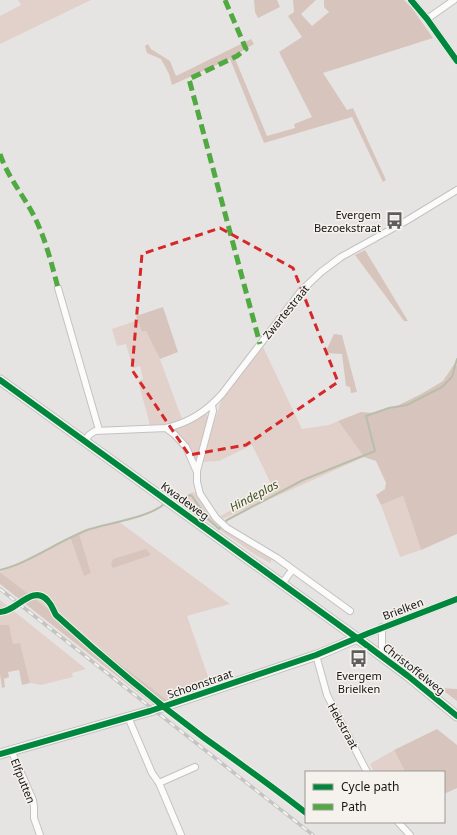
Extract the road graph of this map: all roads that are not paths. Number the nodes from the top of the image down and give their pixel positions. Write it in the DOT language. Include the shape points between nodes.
graph roads {
  1 [pos="411,0"];
  2 [pos="454,0"];
  3 [pos="427,19"];
  4 [pos="457,61"];
  5 [pos="457,190"];
  6 [pos="58,288"];
  7 [pos="0,380"];
  8 [pos="212,405"];
  9 [pos="166,428"];
  10 [pos="99,430"];
  11 [pos="85,441"];
  12 [pos="197,472"];
  13 [pos="292,570"];
  14 [pos="282,584"];
  15 [pos="457,599"];
  16 [pos="350,611"];
  17 [pos="382,627"];
  18 [pos="357,638"];
  19 [pos="316,655"];
  20 [pos="384,658"];
  21 [pos="457,716"];
  22 [pos="128,718"];
  23 [pos="11,750"];
  24 [pos="0,754"];
  25 [pos="195,767"];
  26 [pos="366,771"];
  27 [pos="159,783"];
  28 [pos="399,823"];
  29 [pos="37,834"];
  30 [pos="181,835"];
  31 [pos="410,835"];
  1 -- 3 [label="street"];
  2 -- 3 [label="street"];
  3 -- 4 [label="street"];
  5 -- 8 [label="street, Zwartestraat" via="342,257 321,272 301,291"];
  6 -- 10 [label="street"];
  7 -- 11 [label="main road, Kwadeweg"];
  8 -- 9 [label="street" via="197,416"];
  8 -- 12 [label="street" via="213,411"];
  9 -- 10 [label="street"];
  9 -- 12 [label="street, Kwadeweg" via="186,447"];
  10 -- 11 [label="street" via="89,435"];
  11 -- 14 [label="main road, Kwadeweg"];
  12 -- 13 [label="street, Kwadeweg" via="200,494 216,518 227,528"];
  13 -- 14 [label="street"];
  13 -- 16 [label="street, Kwadeweg"];
  14 -- 18 [label="main road, Kwadeweg"];
  15 -- 17 [label="street, Brielken"];
  17 -- 18 [label="street, Brielken"];
  17 -- 20 [label="street, Brielken"];
  18 -- 19 [label="main road, Schoonstraat"];
  18 -- 20 [label="main road, Christoffelweg"];
  19 -- 22 [label="main road, Schoonstraat"];
  19 -- 26 [label="street, Hekstraat" via="327,695"];
  20 -- 21 [label="main road, Christoffelweg"];
  22 -- 23 [label="main road, Schoonstraat"];
  22 -- 27 [label="street" via="152,773"];
  23 -- 24 [label="main road, Schoonstraat"];
  23 -- 29 [label="street, Elfputten" via="33,800"];
  25 -- 27 [label="street"];
  27 -- 30 [label="street"];
  28 -- 31 [label="street"];
}
